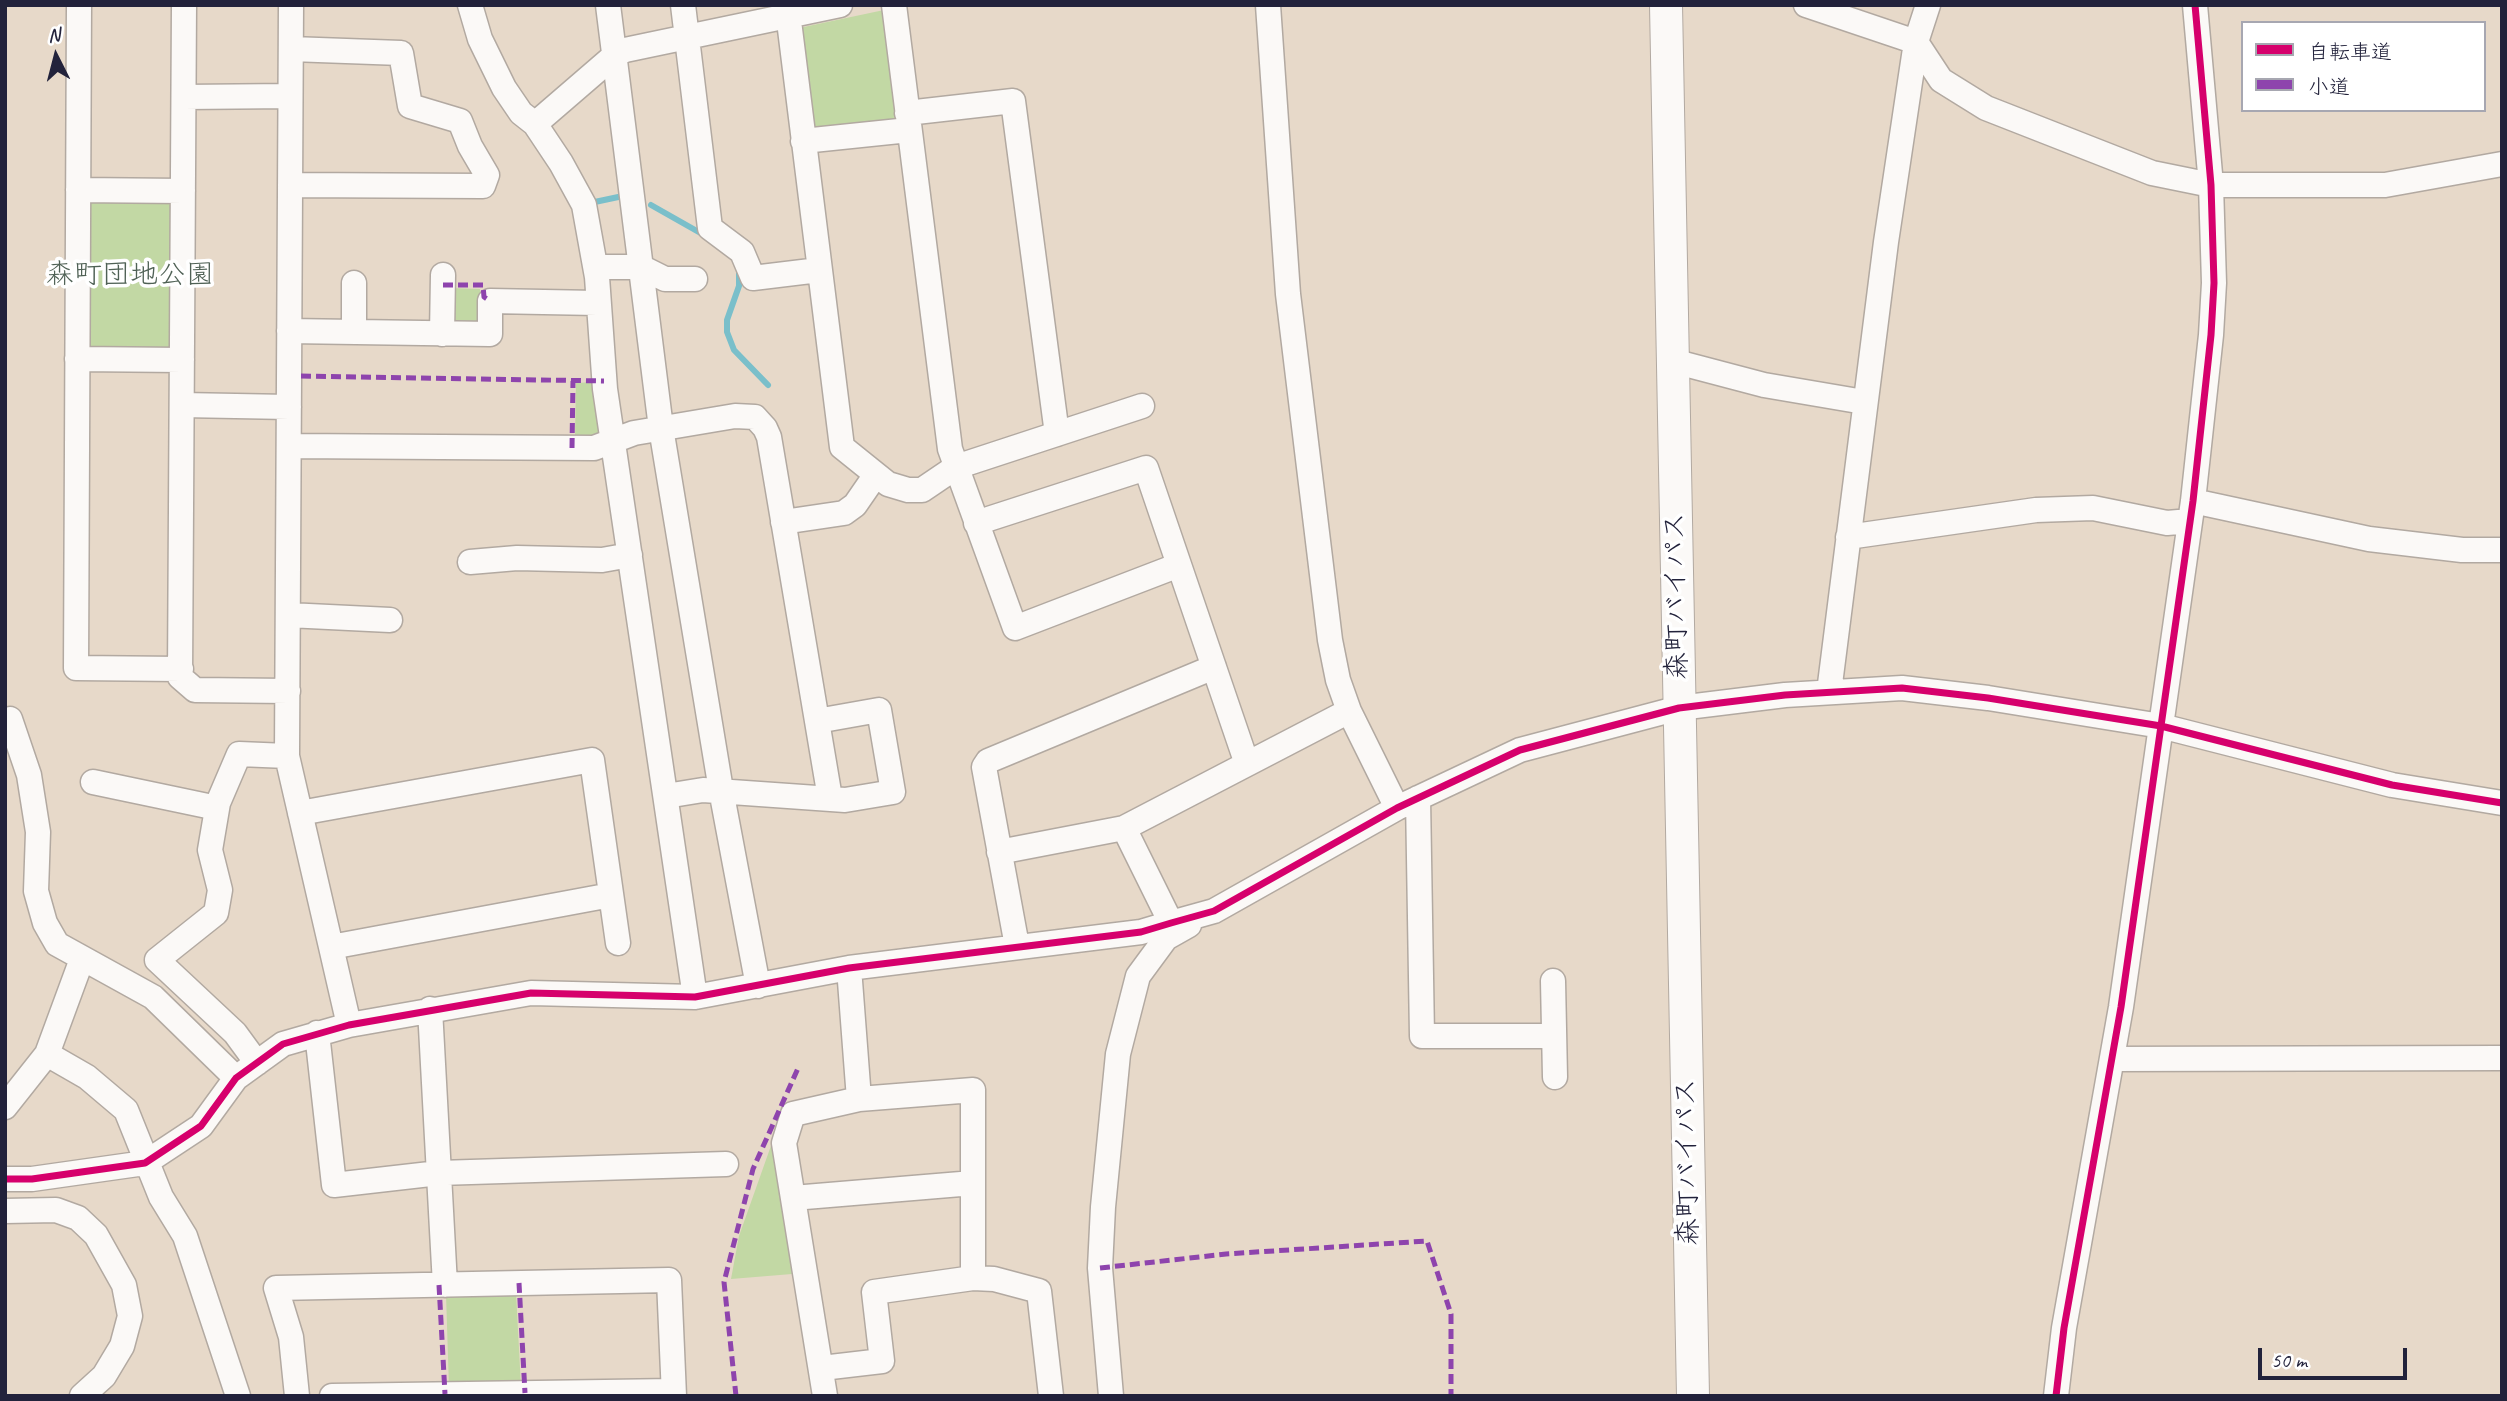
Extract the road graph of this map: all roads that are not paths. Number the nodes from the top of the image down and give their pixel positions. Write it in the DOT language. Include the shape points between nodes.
graph roads {
  1 [pos="79,5"];
  2 [pos="184,5"];
  3 [pos="291,5"];
  4 [pos="470,5"];
  5 [pos="608,5"];
  6 [pos="683,5"];
  7 [pos="840,5"];
  8 [pos="894,5"];
  9 [pos="1268,5"];
  10 [pos="1666,5"];
  11 [pos="1807,5"];
  12 [pos="1928,5"];
  13 [pos="2195,5"];
  14 [pos="788,11"];
  15 [pos="687,37"];
  16 [pos="1916,42"];
  17 [pos="290,49"];
  18 [pos="615,55"];
  19 [pos="290,96"];
  20 [pos="184,97"];
  21 [pos="908,121"];
  22 [pos="535,124"];
  23 [pos="803,141"];
  24 [pos="2502,164"];
  25 [pos="290,185"];
  26 [pos="2211,185"];
  27 [pos="78,190"];
  28 [pos="183,191"];
  29 [pos="596,267"];
  30 [pos="641,267"];
  31 [pos="820,270"];
  32 [pos="443,275"];
  33 [pos="695,279"];
  34 [pos="354,283"];
  35 [pos="597,303"];
  36 [pos="289,331"];
  37 [pos="354,332"];
  38 [pos="442,334"];
  39 [pos="77,359"];
  40 [pos="182,360"];
  41 [pos="1673,361"];
  42 [pos="1864,402"];
  43 [pos="182,405"];
  44 [pos="1142,406"];
  45 [pos="289,407"];
  46 [pos="661,428"];
  47 [pos="1057,434"];
  48 [pos="614,441"];
  49 [pos="289,446"];
  50 [pos="956,467"];
  51 [pos="875,476"];
  52 [pos="2192,511"];
  53 [pos="783,522"];
  54 [pos="976,523"];
  55 [pos="1847,537"];
  56 [pos="2502,550"];
  57 [pos="630,555"];
  58 [pos="470,562"];
  59 [pos="1180,565"];
  60 [pos="288,615"];
  61 [pos="390,620"];
  62 [pos="1214,667"];
  63 [pos="181,669"];
  64 [pos="288,691"];
  65 [pos="1829,692"];
  66 [pos="1679,708"];
  67 [pos="1349,711"];
  68 [pos="10,719"];
  69 [pos="817,721"];
  70 [pos="2161,726"];
  71 [pos="288,756"];
  72 [pos="1247,764"];
  73 [pos="93,782"];
  74 [pos="721,790"];
  75 [pos="666,796"];
  76 [pos="830,798"];
  77 [pos="1408,803"];
  78 [pos="2502,803"];
  79 [pos="217,808"];
  80 [pos="300,813"];
  81 [pos="1124,828"];
  82 [pos="999,852"];
  83 [pos="611,895"];
  84 [pos="1214,911"];
  85 [pos="1171,923"];
  86 [pos="618,943"];
  87 [pos="1017,946"];
  88 [pos="331,947"];
  89 [pos="82,959"];
  90 [pos="849,968"];
  91 [pos="1553,981"];
  92 [pos="758,986"];
  93 [pos="695,997"];
  94 [pos="430,1009"];
  95 [pos="349,1025"];
  96 [pos="317,1033"];
  97 [pos="1554,1036"];
  98 [pos="47,1054"];
  99 [pos="2502,1058"];
  100 [pos="2112,1059"];
  101 [pos="257,1063"];
  102 [pos="1555,1077"];
  103 [pos="236,1079"];
  104 [pos="859,1099"];
  105 [pos="5,1107"];
  106 [pos="145,1163"];
  107 [pos="726,1164"];
  108 [pos="439,1173"];
  109 [pos="5,1179"];
  110 [pos="973,1183"];
  111 [pos="793,1198"];
  112 [pos="5,1211"];
  113 [pos="973,1278"];
  114 [pos="445,1285"];
  115 [pos="822,1368"];
  116 [pos="674,1393"];
  117 [pos="82,1396"];
  118 [pos="238,1396"];
  119 [pos="297,1396"];
  120 [pos="332,1396"];
  121 [pos="825,1396"];
  122 [pos="1051,1396"];
  123 [pos="1111,1396"];
  124 [pos="1693,1396"];
  125 [pos="2056,1396"];
  1 -- 27 [label="street"];
  2 -- 20 [label="street"];
  3 -- 17 [label="street"];
  4 -- 22 [label="street" via="491,65 521,113"];
  5 -- 18 [label="street"];
  6 -- 15 [label="street"];
  7 -- 14 [label="street"];
  8 -- 21 [label="street"];
  9 -- 67 [label="street" via="1288,294 1330,639"];
  10 -- 41 [label="main road, 森町バイパス"];
  11 -- 16 [label="street"];
  12 -- 16 [label="street"];
  13 -- 26 [label="street"];
  14 -- 15 [label="street"];
  14 -- 23 [label="street"];
  15 -- 18 [label="street"];
  15 -- 31 [label="street" via="710,228 742,252 753,278"];
  16 -- 26 [label="street" via="1941,80 1986,108 2152,173"];
  16 -- 42 [label="street"];
  17 -- 19 [label="street"];
  17 -- 25 [label="street" via="401,53 410,106 460,121 487,175 483,186"];
  18 -- 22 [label="street"];
  18 -- 30 [label="street"];
  19 -- 20 [label="street"];
  19 -- 25 [label="street"];
  20 -- 28 [label="street"];
  21 -- 23 [label="street"];
  21 -- 47 [label="street" via="1013,101"];
  21 -- 50 [label="street"];
  22 -- 29 [label="street" via="584,205"];
  23 -- 31 [label="street"];
  24 -- 26 [label="street" via="2385,185"];
  25 -- 36 [label="street"];
  26 -- 52 [label="street" via="2214,283"];
  27 -- 28 [label="street"];
  27 -- 39 [label="street"];
  28 -- 40 [label="street"];
  29 -- 30 [label="street"];
  29 -- 35 [label="street"];
  30 -- 33 [label="street" via="665,279"];
  30 -- 46 [label="street"];
  31 -- 51 [label="street" via="842,447"];
  32 -- 38 [label="street"];
  34 -- 37 [label="street"];
  35 -- 38 [label="street" via="490,301 490,334"];
  35 -- 48 [label="street"];
  36 -- 37 [label="street"];
  36 -- 45 [label="street"];
  37 -- 38 [label="street"];
  39 -- 40 [label="street"];
  39 -- 63 [label="street" via="76,668"];
  40 -- 43 [label="street"];
  41 -- 42 [label="street" via="1764,385"];
  41 -- 66 [label="main road, 森町バイパス"];
  42 -- 55 [label="street"];
  43 -- 45 [label="street"];
  43 -- 63 [label="street"];
  44 -- 47 [label="street"];
  45 -- 49 [label="street"];
  46 -- 48 [label="street"];
  46 -- 53 [label="street" via="735,416 760,421 769,437"];
  46 -- 74 [label="street"];
  47 -- 50 [label="street"];
  48 -- 49 [label="street" via="594,448"];
  48 -- 57 [label="street"];
  49 -- 60 [label="street"];
  50 -- 51 [label="street" via="922,490 898,487"];
  50 -- 54 [label="street"];
  51 -- 53 [label="street" via="844,513"];
  52 -- 55 [label="street" via="2167,523 2093,508 2036,510"];
  52 -- 56 [label="street" via="2369,539"];
  52 -- 70 [label="street"];
  53 -- 69 [label="street"];
  54 -- 59 [label="street" via="1146,468"];
  54 -- 59 [label="street" via="1015,628"];
  55 -- 65 [label="street"];
  57 -- 58 [label="street" via="602,560"];
  57 -- 75 [label="street"];
  59 -- 62 [label="street"];
  60 -- 61 [label="street"];
  60 -- 64 [label="street"];
  62 -- 72 [label="street"];
  62 -- 82 [label="street" via="988,761 984,767"];
  63 -- 64 [label="street" via="180,677 195,690"];
  64 -- 71 [label="street"];
  65 -- 66 [label="street"];
  65 -- 70 [label="street" via="1902,688"];
  66 -- 77 [label="street" via="1520,750"];
  66 -- 124 [label="main road, 森町バイパス"];
  67 -- 72 [label="street"];
  67 -- 77 [label="street"];
  68 -- 89 [label="street" via="29,775 38,832 36,891 45,923 57,944"];
  69 -- 76 [label="street"];
  69 -- 76 [label="street" via="879,710 893,792"];
  70 -- 78 [label="street" via="2392,785"];
  70 -- 100 [label="street"];
  71 -- 79 [label="street" via="239,754"];
  71 -- 80 [label="street"];
  72 -- 81 [label="street"];
  73 -- 79 [label="street"];
  74 -- 75 [label="street"];
  74 -- 76 [label="street"];
  74 -- 92 [label="street"];
  75 -- 93 [label="street"];
  77 -- 84 [label="street"];
  77 -- 97 [label="street" via="1422,1036"];
  79 -- 101 [label="street" via="210,850 220,890 216,914 157,960 235,1033"];
  80 -- 83 [label="street" via="592,760"];
  80 -- 88 [label="street"];
  81 -- 82 [label="street"];
  81 -- 85 [label="street"];
  82 -- 87 [label="street"];
  83 -- 86 [label="street"];
  83 -- 88 [label="street"];
  84 -- 85 [label="street"];
  84 -- 123 [label="street" via="1166,938 1138,976 1118,1054 1100,1268"];
  85 -- 87 [label="street" via="1141,932"];
  87 -- 90 [label="street"];
  88 -- 95 [label="street"];
  89 -- 98 [label="street"];
  89 -- 103 [label="street" via="153,997"];
  90 -- 92 [label="street"];
  90 -- 104 [label="street"];
  91 -- 97 [label="street"];
  92 -- 93 [label="street"];
  93 -- 94 [label="street" via="531,993"];
  94 -- 95 [label="street"];
  94 -- 108 [label="street"];
  95 -- 96 [label="street"];
  96 -- 101 [label="street" via="283,1044"];
  96 -- 108 [label="street" via="334,1185"];
  97 -- 102 [label="street"];
  98 -- 105 [label="street"];
  98 -- 106 [label="street" via="88,1077 126,1110"];
  99 -- 100 [label="street"];
  100 -- 125 [label="street"];
  101 -- 103 [label="street"];
  103 -- 106 [label="street" via="201,1126"];
  104 -- 110 [label="street" via="973,1090"];
  104 -- 111 [label="street" via="793,1114 784,1143"];
  106 -- 109 [label="street" via="32,1180"];
  106 -- 118 [label="street" via="185,1236"];
  107 -- 108 [label="street"];
  108 -- 114 [label="street"];
  110 -- 111 [label="street"];
  110 -- 113 [label="street"];
  111 -- 115 [label="street"];
  112 -- 117 [label="street" via="56,1210 78,1218 96,1236 124,1285 130,1316 122,1346 104,1376"];
  113 -- 115 [label="street" via="874,1292 881,1361"];
  113 -- 122 [label="street" via="1039,1291"];
  114 -- 116 [label="street" via="669,1280"];
  114 -- 119 [label="street" via="276,1288 291,1337"];
  115 -- 121 [label="street"];
  116 -- 120 [label="street"];
}
